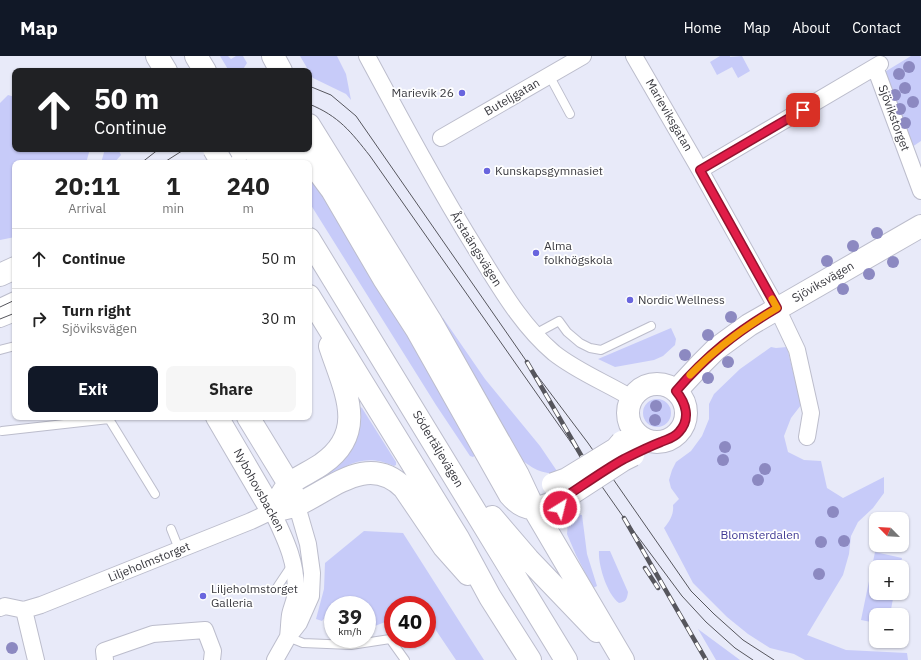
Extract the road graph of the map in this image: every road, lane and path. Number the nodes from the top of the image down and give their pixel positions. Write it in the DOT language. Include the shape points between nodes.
graph roads {
  1 [pos="157,56"];
  2 [pos="196,56"];
  3 [pos="273,56"];
  4 [pos="367,56"];
  5 [pos="583,56"];
  6 [pos="634,56"];
  7 [pos="164,68"];
  8 [pos="203,68"];
  9 [pos="279,68"];
  10 [pos="549,75"];
  11 [pos="570,114"];
  12 [pos="312,134"];
  13 [pos="441,138"];
  14 [pos="238,152"];
  15 [pos="260,152"];
  16 [pos="271,157"];
  17 [pos="226,160"];
  18 [pos="307,160"];
  19 [pos="312,163"];
  20 [pos="700,170"];
  21 [pos="921,191"];
  22 [pos="921,226"];
  23 [pos="312,244"];
  24 [pos="12,269"];
  25 [pos="0,275"];
  26 [pos="12,301"];
  27 [pos="314,304"];
  28 [pos="0,307"];
  29 [pos="777,308"];
  30 [pos="12,314"];
  31 [pos="0,319"];
  32 [pos="651,326"];
  33 [pos="535,334"];
  34 [pos="12,347"];
  35 [pos="0,350"];
  36 [pos="676,391"];
  37 [pos="632,399"];
  38 [pos="100,420"];
  39 [pos="110,420"];
  40 [pos="219,420"];
  41 [pos="250,420"];
  42 [pos="2,431"];
  43 [pos="807,437"];
  44 [pos="630,442"];
  45 [pos="446,462"];
  46 [pos="518,475"];
  47 [pos="289,484"];
  48 [pos="558,491"];
  49 [pos="155,494"];
  50 [pos="297,506"];
  51 [pos="534,509"];
  52 [pos="272,511"];
  53 [pos="172,529"];
  54 [pos="180,549"];
  55 [pos="294,563"];
  56 [pos="276,589"];
  57 [pos="490,597"];
  58 [pos="588,599"];
  59 [pos="0,608"];
  60 [pos="24,610"];
  61 [pos="288,637"];
  62 [pos="621,656"];
  63 [pos="36,660"];
  64 [pos="104,660"];
  65 [pos="212,660"];
  66 [pos="275,660"];
  67 [pos="405,660"];
  68 [pos="530,660"];
  69 [pos="566,660"];
  1 -- 7 [label="street"];
  2 -- 8 [label="street"];
  3 -- 9 [label="street"];
  4 -- 33 [label="street, Årstaängsvägen" via="456,217 511,304"];
  5 -- 10 [label="street, Buteljgatan"];
  6 -- 20 [label="street, Marieviksgatan"];
  10 -- 11 [label="lane"];
  10 -- 13 [label="street, Buteljgatan"];
  12 -- 46 [label="street" via="430,320"];
  14 -- 17 [label="street"];
  15 -- 16 [label="street"];
  16 -- 18 [label="street" via="293,154"];
  19 -- 51 [label="street" via="332,190 417,330 510,495 522,505"];
  20 -- 21 [label="street, Sjövikstorget" via="878,66"];
  20 -- 29 [label="street, Marieviksgatan"];
  22 -- 29 [label="street, Sjöviksvägen"];
  23 -- 45 [label="street, Södertäljevägen"];
  24 -- 25 [label="street"];
  26 -- 28 [label="street"];
  27 -- 47 [label="street" via="350,402 349,428 344,442 335,455"];
  27 -- 57 [label="street" via="458,538"];
  29 -- 36 [label="street, Sjöviksvägen" via="716,349"];
  29 -- 43 [label="street, Marieviksgatan" via="797,350 811,413"];
  30 -- 31 [label="street"];
  32 -- 33 [label="lane" via="601,350 580,343 559,321"];
  33 -- 37 [label="street, Årstaängsvägen" via="555,353"];
  34 -- 35 [label="lane"];
  36 -- 37 [label="street" via="657,384 639,391"];
  36 -- 44 [label="street" via="683,400 686,410 685,422 680,431 672,439 661,442"];
  37 -- 44 [label="street" via="629,414"];
  38 -- 42 [label="lane"];
  39 -- 49 [label="lane"];
  40 -- 52 [label="street, Nybohovsbacken"];
  41 -- 47 [label="street, Nybohovsbacken"];
  44 -- 48 [label="street, bridge" via="567,479"];
  45 -- 62 [label="street" via="528,560"];
  45 -- 69 [label="street, Södertäljevägen"];
  46 -- 48 [label="street"];
  46 -- 51 [label="street"];
  47 -- 50 [label="street, Nybohovsbacken"];
  47 -- 52 [label="street"];
  48 -- 51 [label="street"];
  48 -- 58 [label="street" via="559,530"];
  50 -- 52 [label="street"];
  50 -- 57 [label="street" via="347,478 360,474 373,472 396,480 411,497 444,547"];
  50 -- 61 [label="street, Nybohovsbacken" via="308,544 312,573 311,596 299,623"];
  51 -- 58 [label="street"];
  52 -- 54 [label="street, Liljeholmstorget" via="251,522"];
  52 -- 55 [label="street, Nybohovsbacken"];
  53 -- 54 [label="lane"];
  54 -- 60 [label="street, Liljeholmstorget" via="81,590"];
  55 -- 56 [label="lane"];
  55 -- 61 [label="street, Nybohovsbacken" via="295,597"];
  57 -- 68 [label="street"];
  58 -- 62 [label="street"];
  59 -- 60 [label="street" via="5,606"];
  60 -- 63 [label="street"];
  61 -- 66 [label="street, Nybohovsbacken"];
  61 -- 67 [label="lane" via="303,642 351,645 390,639"];
  64 -- 65 [label="street" via="104,651 153,634 205,630 213,651"];
}
